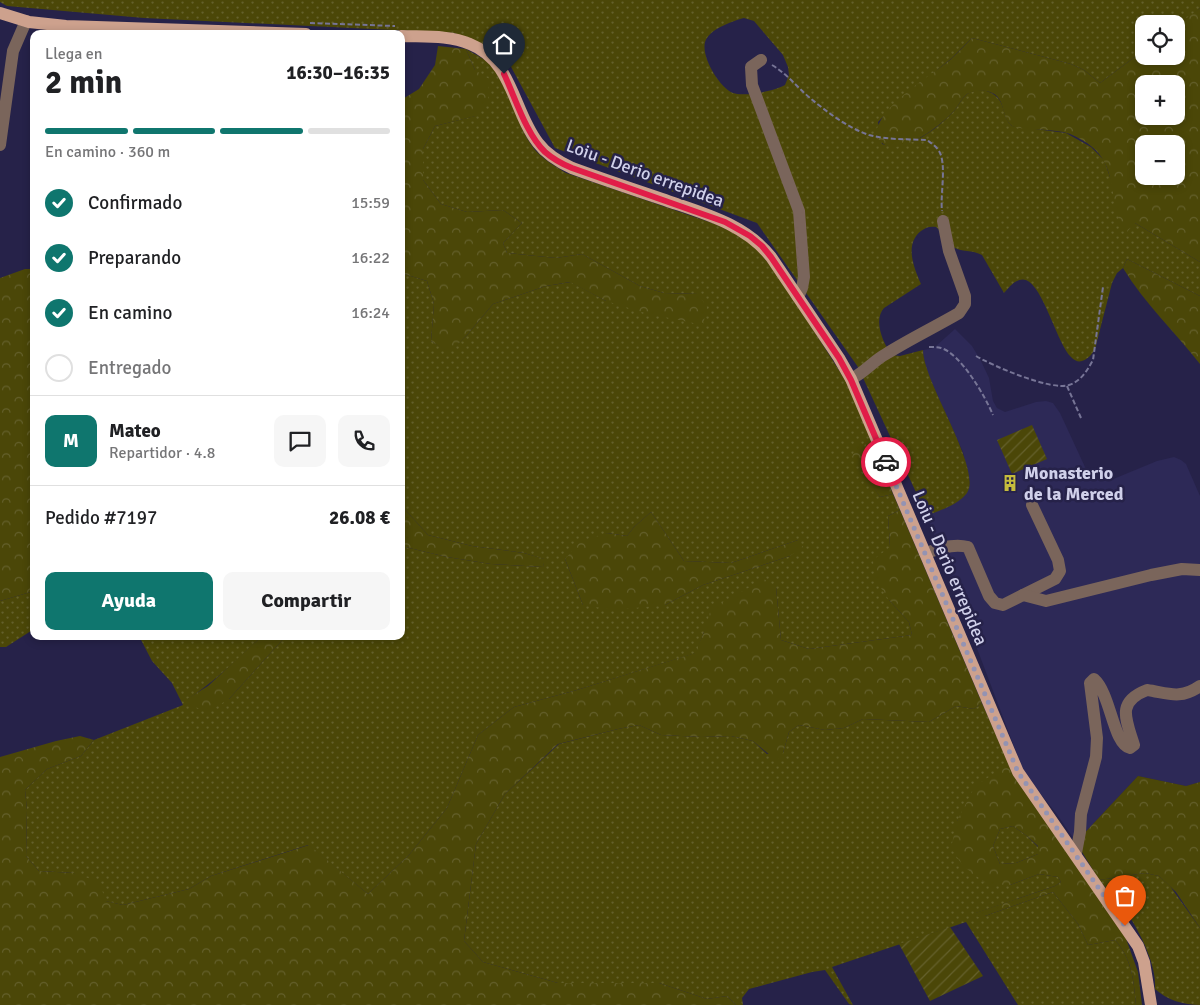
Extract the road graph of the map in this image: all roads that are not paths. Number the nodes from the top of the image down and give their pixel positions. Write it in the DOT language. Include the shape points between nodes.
graph roads {
  1 [pos="0,13"];
  2 [pos="26,21"];
  3 [pos="304,28"];
  4 [pos="405,32"];
  5 [pos="761,60"];
  6 [pos="0,145"];
  7 [pos="943,221"];
  8 [pos="798,297"];
  9 [pos="851,380"];
  10 [pos="1032,505"];
  11 [pos="925,553"];
  12 [pos="1200,570"];
  13 [pos="1023,595"];
  14 [pos="1200,686"];
  15 [pos="1076,854"];
  16 [pos="1150,1005"];
  1 -- 2 [label="main road"];
  2 -- 3 [label="main road" via="66,26"];
  2 -- 6 [label="lane" via="13,51"];
  4 -- 8 [label="main road, Loiu - Derio errepidea" via="455,39 483,51 501,68 533,136 544,151 572,168 740,229 762,246"];
  5 -- 8 [label="lane" via="751,67 752,85 799,211 804,277"];
  7 -- 9 [label="lane" via="965,304 959,313 886,354"];
  8 -- 9 [label="main road, Loiu - Derio errepidea"];
  9 -- 11 [label="main road, Loiu - Derio errepidea"];
  10 -- 13 [label="lane" via="1060,571 1055,579"];
  11 -- 13 [label="lane" via="947,546 968,547 995,603 1003,605"];
  11 -- 15 [label="main road, Loiu - Derio errepidea" via="1018,772"];
  12 -- 13 [label="lane" via="1151,575 1046,601"];
  14 -- 15 [label="lane" via="1182,694 1166,695 1147,690 1130,698 1125,716 1134,745 1130,748 1119,739 1099,684 1094,679 1090,683 1097,738 1096,757 1081,814"];
  15 -- 16 [label="main road, Loiu - Derio errepidea" via="1138,946 1144,962"];
}
